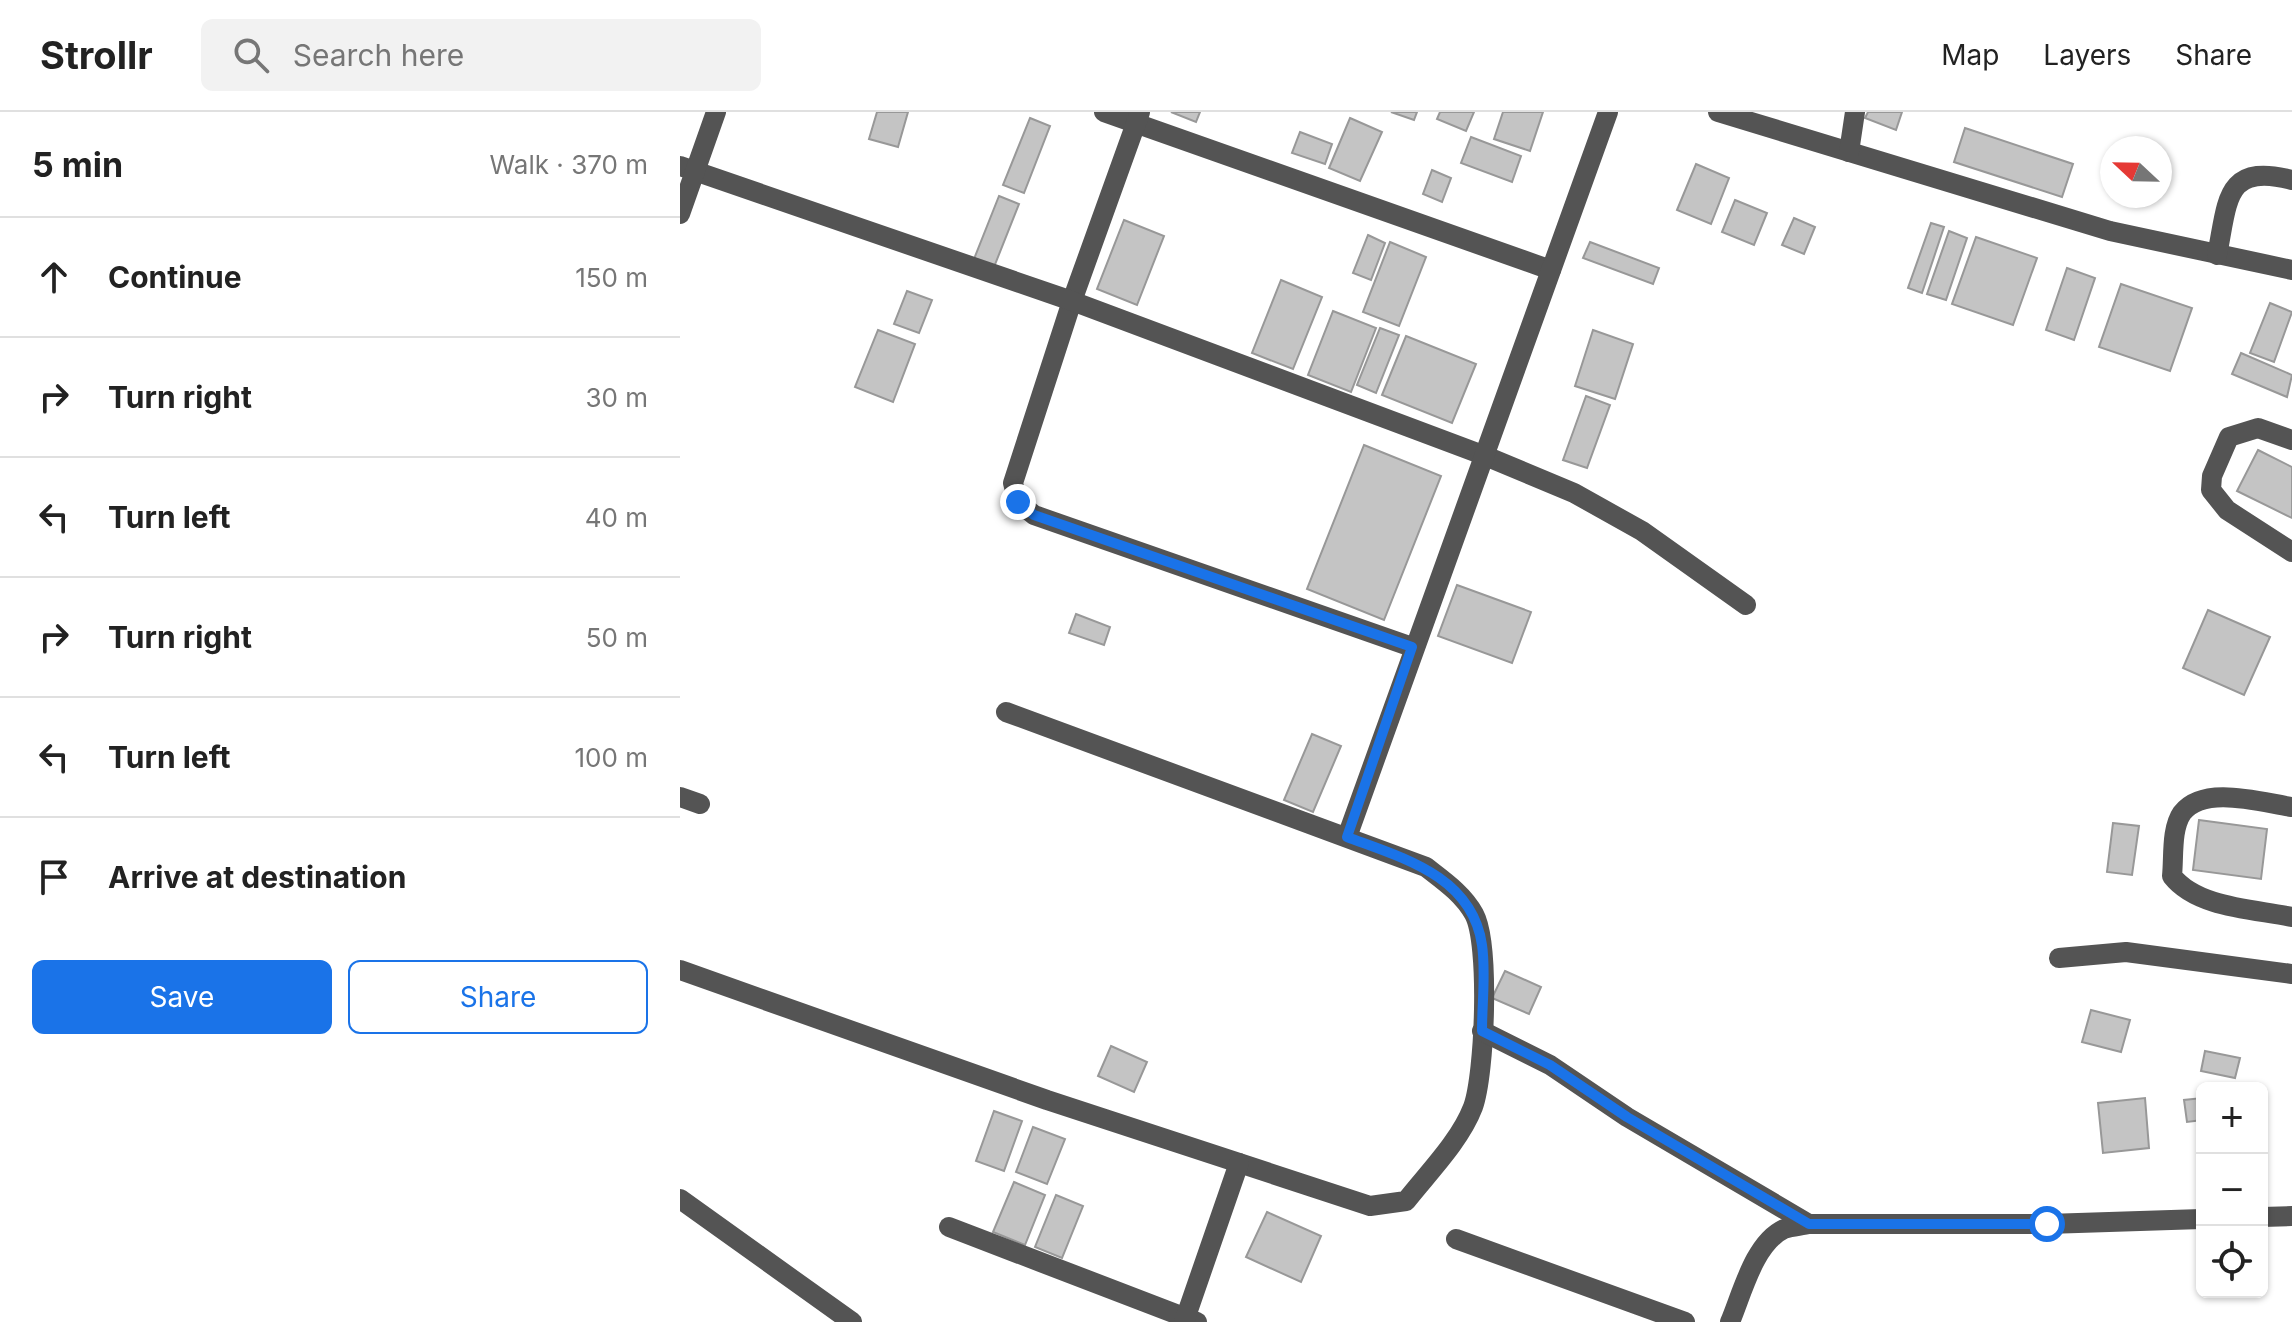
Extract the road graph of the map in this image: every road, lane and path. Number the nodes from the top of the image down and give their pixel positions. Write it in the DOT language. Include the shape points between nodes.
graph roads {
  1 [pos="716,112"];
  2 [pos="1104,112"];
  3 [pos="1608,112"];
  4 [pos="1718,112"];
  5 [pos="1855,112"];
  6 [pos="1138,118"];
  7 [pos="1849,152"];
  8 [pos="688,169"];
  9 [pos="2292,180"];
  10 [pos="680,214"];
  11 [pos="2217,255"];
  12 [pos="1551,270"];
  13 [pos="2292,270"];
  14 [pos="1072,301"];
  15 [pos="2292,440"];
  16 [pos="1483,455"];
  17 [pos="2292,552"];
  18 [pos="1746,605"];
  19 [pos="1412,647"];
  20 [pos="1006,712"];
  21 [pos="680,797"];
  22 [pos="700,804"];
  23 [pos="2292,807"];
  24 [pos="1347,837"];
  25 [pos="2292,917"];
  26 [pos="2059,958"];
  27 [pos="680,970"];
  28 [pos="2292,974"];
  29 [pos="1482,1031"];
  30 [pos="1239,1163"];
  31 [pos="680,1199"];
  32 [pos="2292,1216"];
  33 [pos="2268,1217"];
  34 [pos="2196,1219"];
  35 [pos="1809,1224"];
  36 [pos="949,1227"];
  37 [pos="1456,1239"];
  38 [pos="1189,1321"];
  39 [pos="852,1322"];
  40 [pos="1685,1322"];
  41 [pos="1730,1322"];
  1 -- 8 [label="street"];
  2 -- 6 [label="street"];
  3 -- 12 [label="street"];
  4 -- 7 [label="street"];
  5 -- 7 [label="street"];
  6 -- 12 [label="street"];
  6 -- 14 [label="street"];
  7 -- 11 [label="street" via="2110,231"];
  8 -- 10 [label="street"];
  8 -- 14 [label="street"];
  9 -- 11 [label="street" via="2256,174 2241,180 2230,192"];
  11 -- 13 [label="street"];
  12 -- 16 [label="street"];
  14 -- 16 [label="street"];
  14 -- 19 [label="street" via="1013,483 1018,502 1034,515"];
  15 -- 17 [label="street" via="2258,428 2229,437 2211,490 2227,510"];
  16 -- 18 [label="street" via="1574,493 1642,531"];
  16 -- 19 [label="street"];
  19 -- 24 [label="street"];
  20 -- 24 [label="street"];
  21 -- 22 [label="street"];
  23 -- 25 [label="street" via="2220,798 2199,801 2183,813 2176,830 2172,876 2204,899"];
  24 -- 29 [label="street" via="1426,867 1457,891 1475,915 1483,946"];
  26 -- 28 [label="street" via="2126,952"];
  27 -- 30 [label="street"];
  29 -- 30 [label="street" via="1473,1107 1406,1201 1370,1206"];
  29 -- 35 [label="street" via="1550,1065 1627,1117"];
  30 -- 38 [label="street"];
  31 -- 39 [label="street"];
  32 -- 33 [label="street"];
  34 -- 35 [label="street"];
  35 -- 41 [label="street" via="1783,1230 1767,1244"];
  36 -- 38 [label="street"];
  37 -- 40 [label="street"];
}
